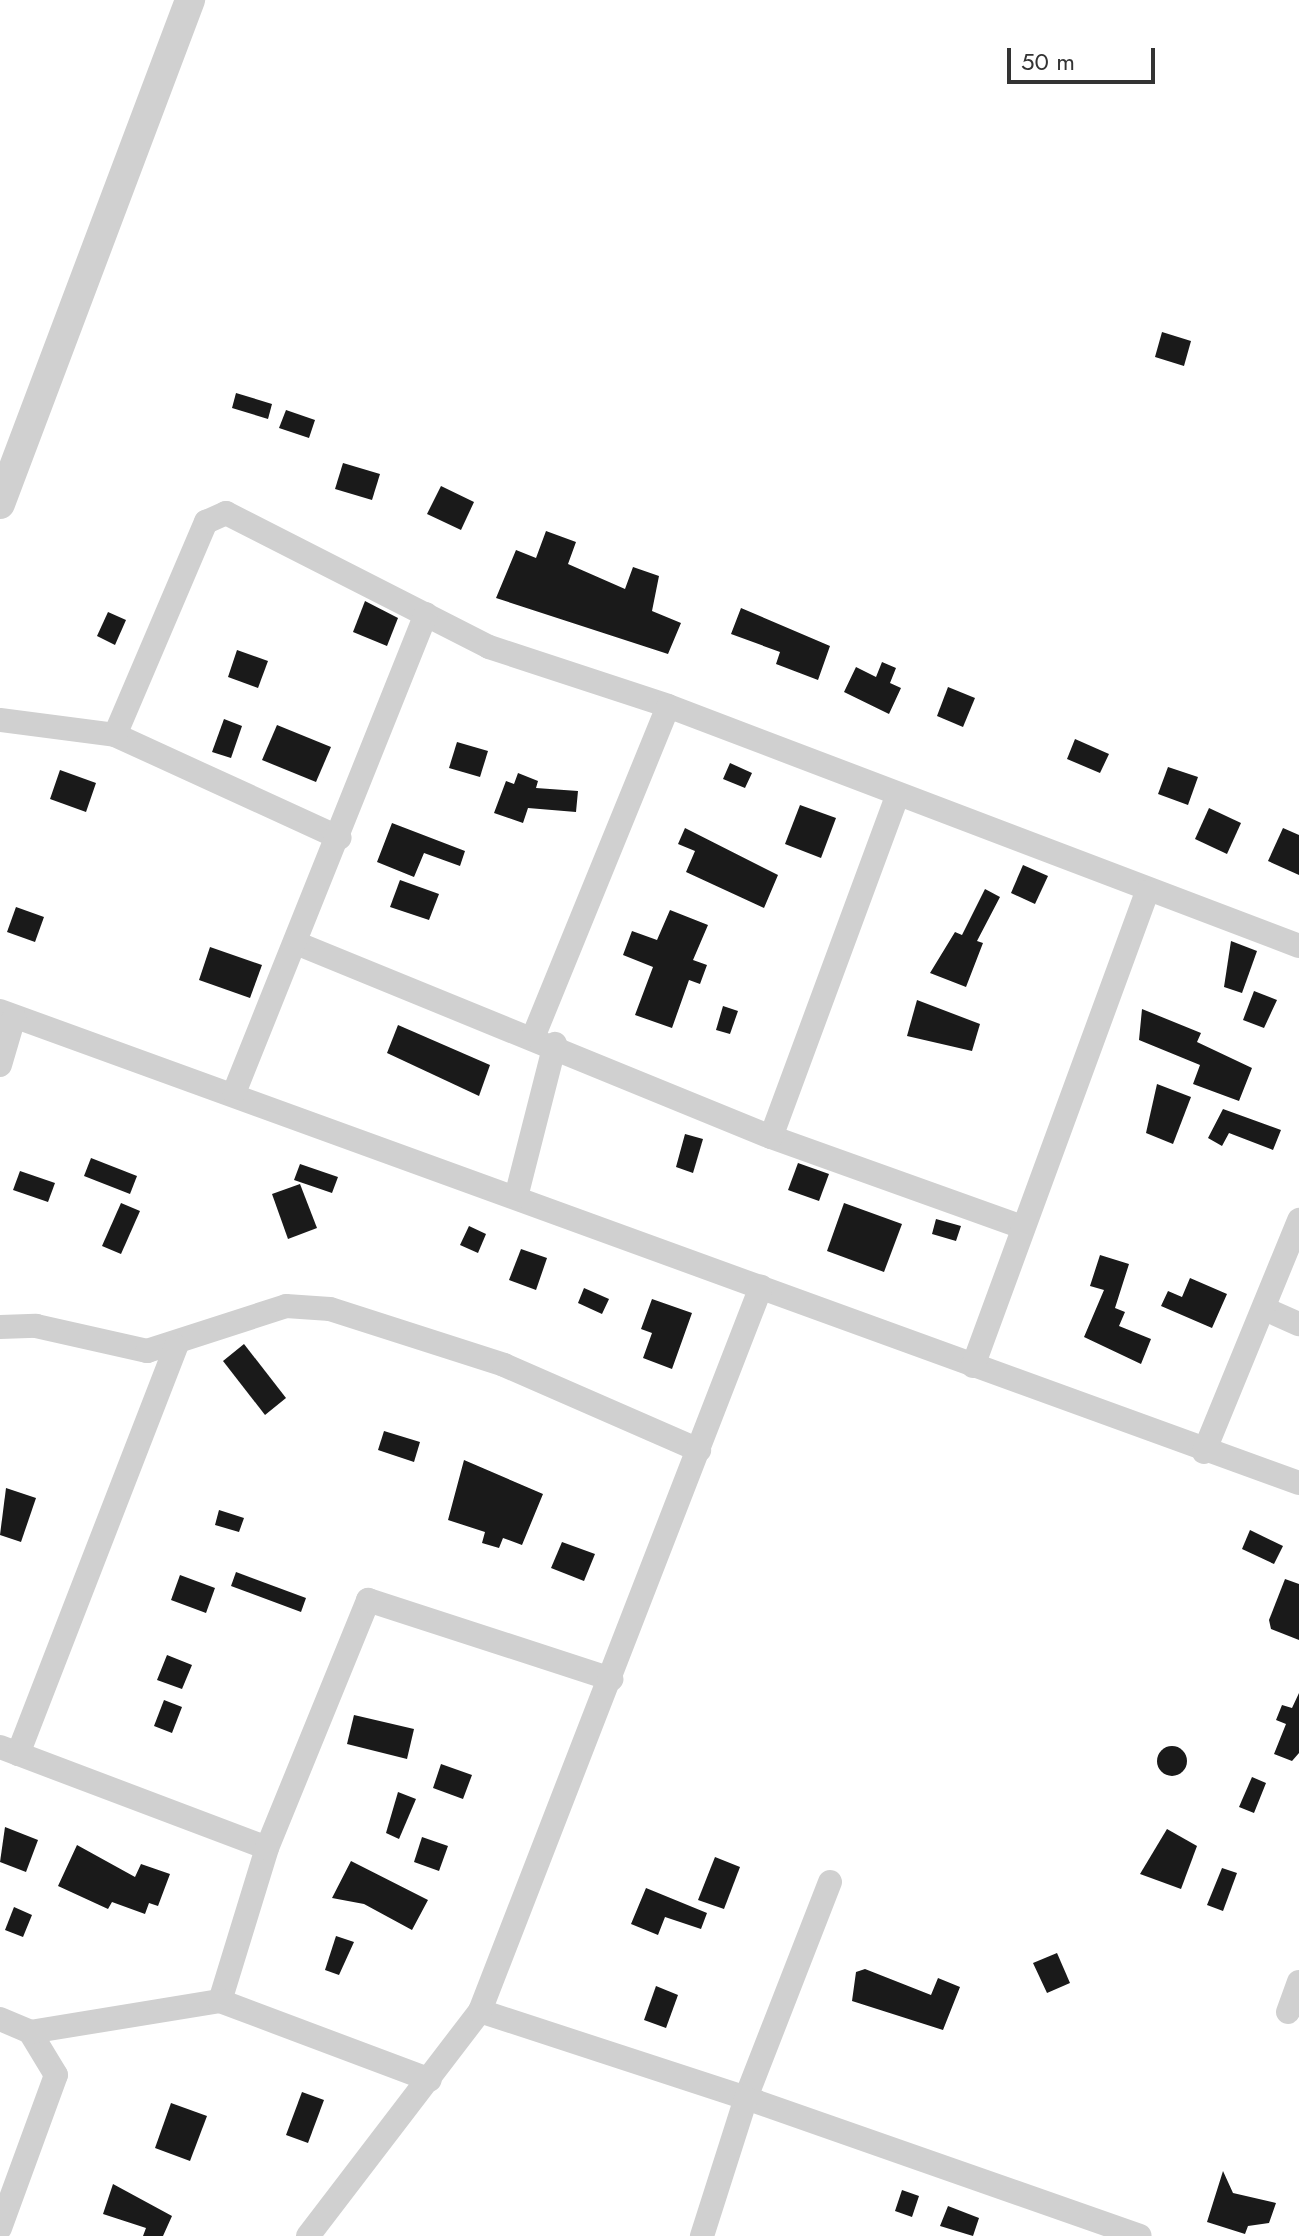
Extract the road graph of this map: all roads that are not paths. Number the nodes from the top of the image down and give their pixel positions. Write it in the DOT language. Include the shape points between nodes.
graph roads {
  1 [pos="190,0"];
  2 [pos="0,504"];
  3 [pos="426,614"];
  4 [pos="668,706"];
  5 [pos="0,720"];
  6 [pos="115,735"];
  7 [pos="897,797"];
  8 [pos="340,838"];
  9 [pos="1147,892"];
  10 [pos="296,943"];
  11 [pos="1299,946"];
  12 [pos="7,1014"];
  13 [pos="545,1039"];
  14 [pos="0,1065"];
  15 [pos="234,1093"];
  16 [pos="771,1137"];
  17 [pos="516,1197"];
  18 [pos="1299,1220"];
  19 [pos="1023,1227"];
  20 [pos="761,1287"];
  21 [pos="1267,1310"];
  22 [pos="1299,1324"];
  23 [pos="0,1327"];
  24 [pos="176,1347"];
  25 [pos="973,1366"];
  26 [pos="699,1450"];
  27 [pos="1204,1452"];
  28 [pos="1299,1483"];
  29 [pos="611,1679"];
  30 [pos="9,1751"];
  31 [pos="267,1848"];
  32 [pos="830,1882"];
  33 [pos="1299,1982"];
  34 [pos="220,2001"];
  35 [pos="480,2011"];
  36 [pos="1288,2012"];
  37 [pos="0,2019"];
  38 [pos="30,2032"];
  39 [pos="430,2080"];
  40 [pos="746,2098"];
  41 [pos="1080,2226"];
  42 [pos="0,2228"];
  43 [pos="308,2236"];
  44 [pos="702,2236"];
  45 [pos="1139,2236"];
  1 -- 2 [label="street"];
  3 -- 4 [label="street" via="509,655"];
  3 -- 6 [label="street" via="234,515 216,513 206,522"];
  3 -- 8 [label="street"];
  4 -- 7 [label="street"];
  4 -- 13 [label="street"];
  5 -- 6 [label="street"];
  6 -- 8 [label="street"];
  7 -- 9 [label="street"];
  7 -- 16 [label="street"];
  8 -- 10 [label="street"];
  9 -- 11 [label="street"];
  9 -- 19 [label="street"];
  10 -- 13 [label="street"];
  10 -- 15 [label="street"];
  12 -- 14 [label="street"];
  12 -- 15 [label="street"];
  13 -- 16 [label="street"];
  13 -- 17 [label="street"];
  15 -- 17 [label="street"];
  16 -- 19 [label="street"];
  17 -- 20 [label="street"];
  18 -- 21 [label="street"];
  19 -- 25 [label="street"];
  20 -- 25 [label="street"];
  20 -- 26 [label="street"];
  21 -- 22 [label="street"];
  21 -- 27 [label="street"];
  23 -- 24 [label="street" via="36,1326 121,1349"];
  24 -- 26 [label="street" via="286,1306 330,1309 504,1365"];
  24 -- 30 [label="street"];
  25 -- 27 [label="street"];
  26 -- 29 [label="street"];
  27 -- 28 [label="street"];
  29 -- 31 [label="street" via="368,1600"];
  29 -- 35 [label="street"];
  30 -- 31 [label="street"];
  31 -- 34 [label="street"];
  32 -- 40 [label="street"];
  33 -- 36 [label="street"];
  34 -- 38 [label="street"];
  34 -- 39 [label="street"];
  35 -- 39 [label="street"];
  35 -- 40 [label="street"];
  37 -- 38 [label="street"];
  38 -- 42 [label="street" via="56,2075"];
  39 -- 43 [label="street"];
  40 -- 41 [label="street"];
  40 -- 44 [label="street"];
  41 -- 45 [label="street"];
}
